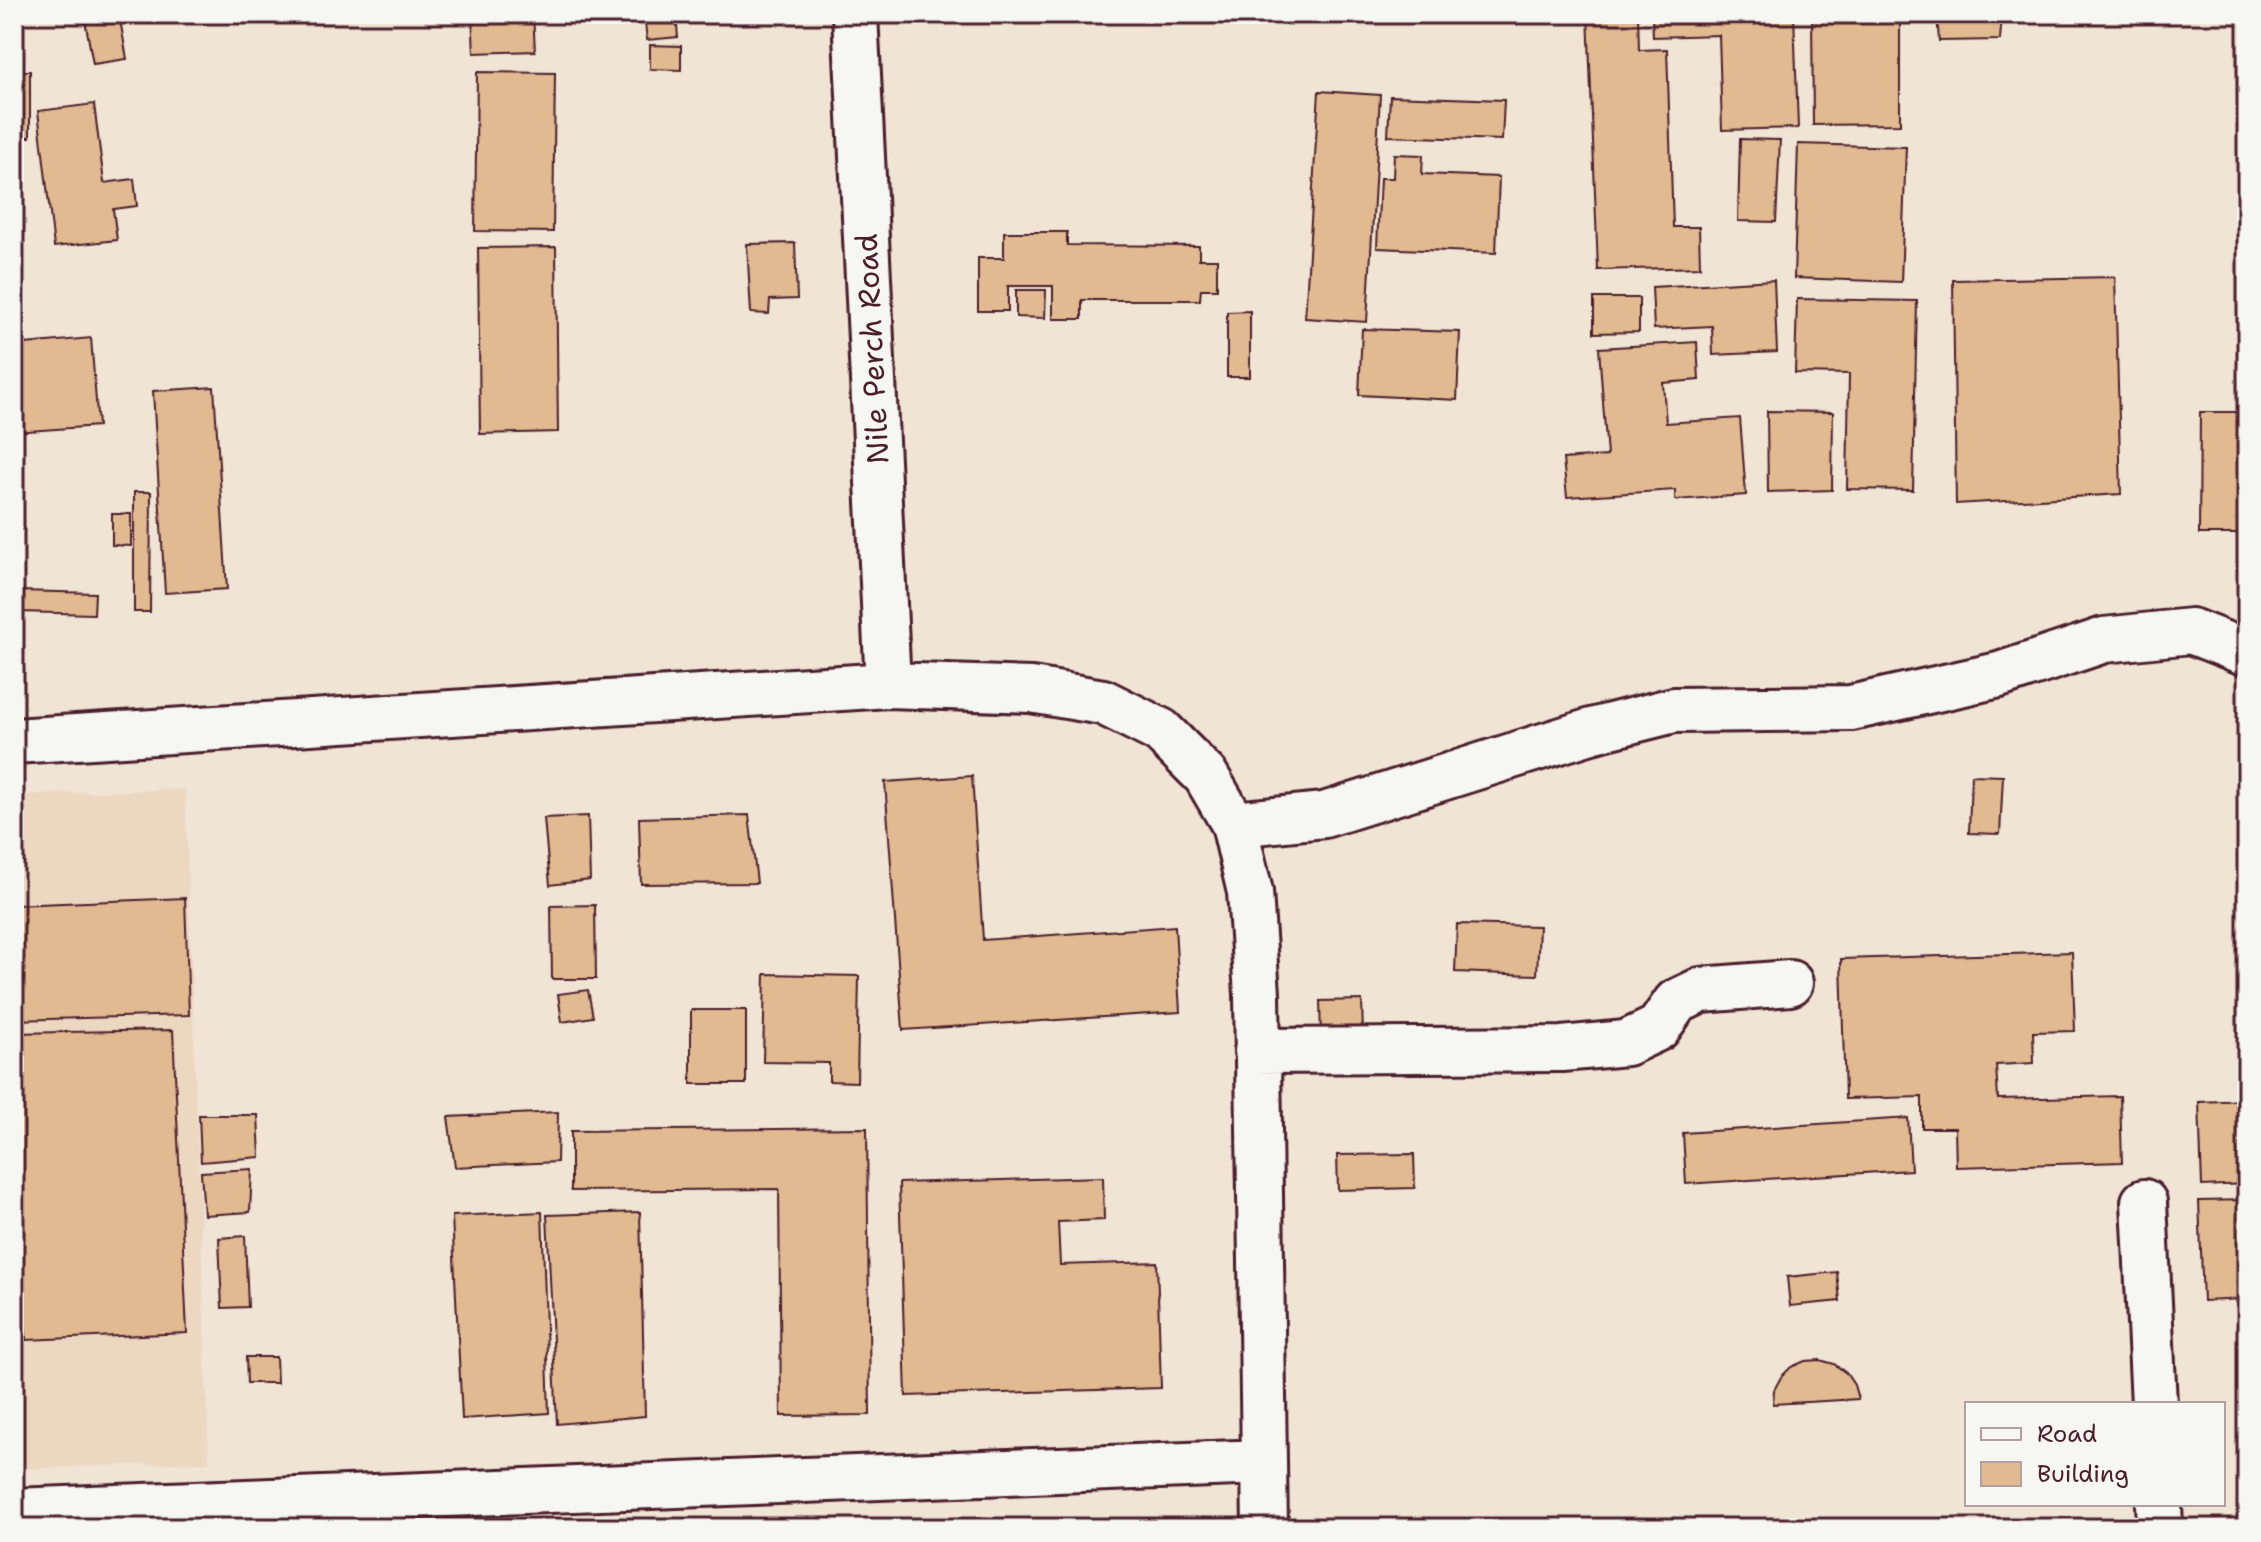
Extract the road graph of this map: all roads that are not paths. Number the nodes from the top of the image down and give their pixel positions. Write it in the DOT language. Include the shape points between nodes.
graph roads {
  1 [pos="855,14"];
  2 [pos="2247,653"];
  3 [pos="888,685"];
  4 [pos="14,741"];
  5 [pos="1234,824"];
  6 [pos="1790,983"];
  7 [pos="1257,1051"];
  8 [pos="2144,1202"];
  9 [pos="2154,1402"];
  10 [pos="1263,1462"];
  11 [pos="2159,1506"];
  12 [pos="14,1511"];
  13 [pos="1265,1528"];
  14 [pos="2160,1528"];
  1 -- 3 [label="street, Nile Perch Road"];
  2 -- 5 [label="street" via="2191,631 2148,635 2104,640 1999,675 1851,708 1674,710 1324,815"];
  3 -- 4 [label="street"];
  3 -- 5 [label="street" via="1031,690 1103,702 1161,731 1206,776"];
  5 -- 7 [label="street" via="1250,892"];
  6 -- 7 [label="street" via="1701,990 1676,1002 1658,1028 1626,1043 1562,1049"];
  7 -- 10 [label="street"];
  8 -- 9 [label="street"];
  10 -- 12 [label="street"];
  10 -- 13 [label="street"];
  11 -- 14 [label="street"];
}
